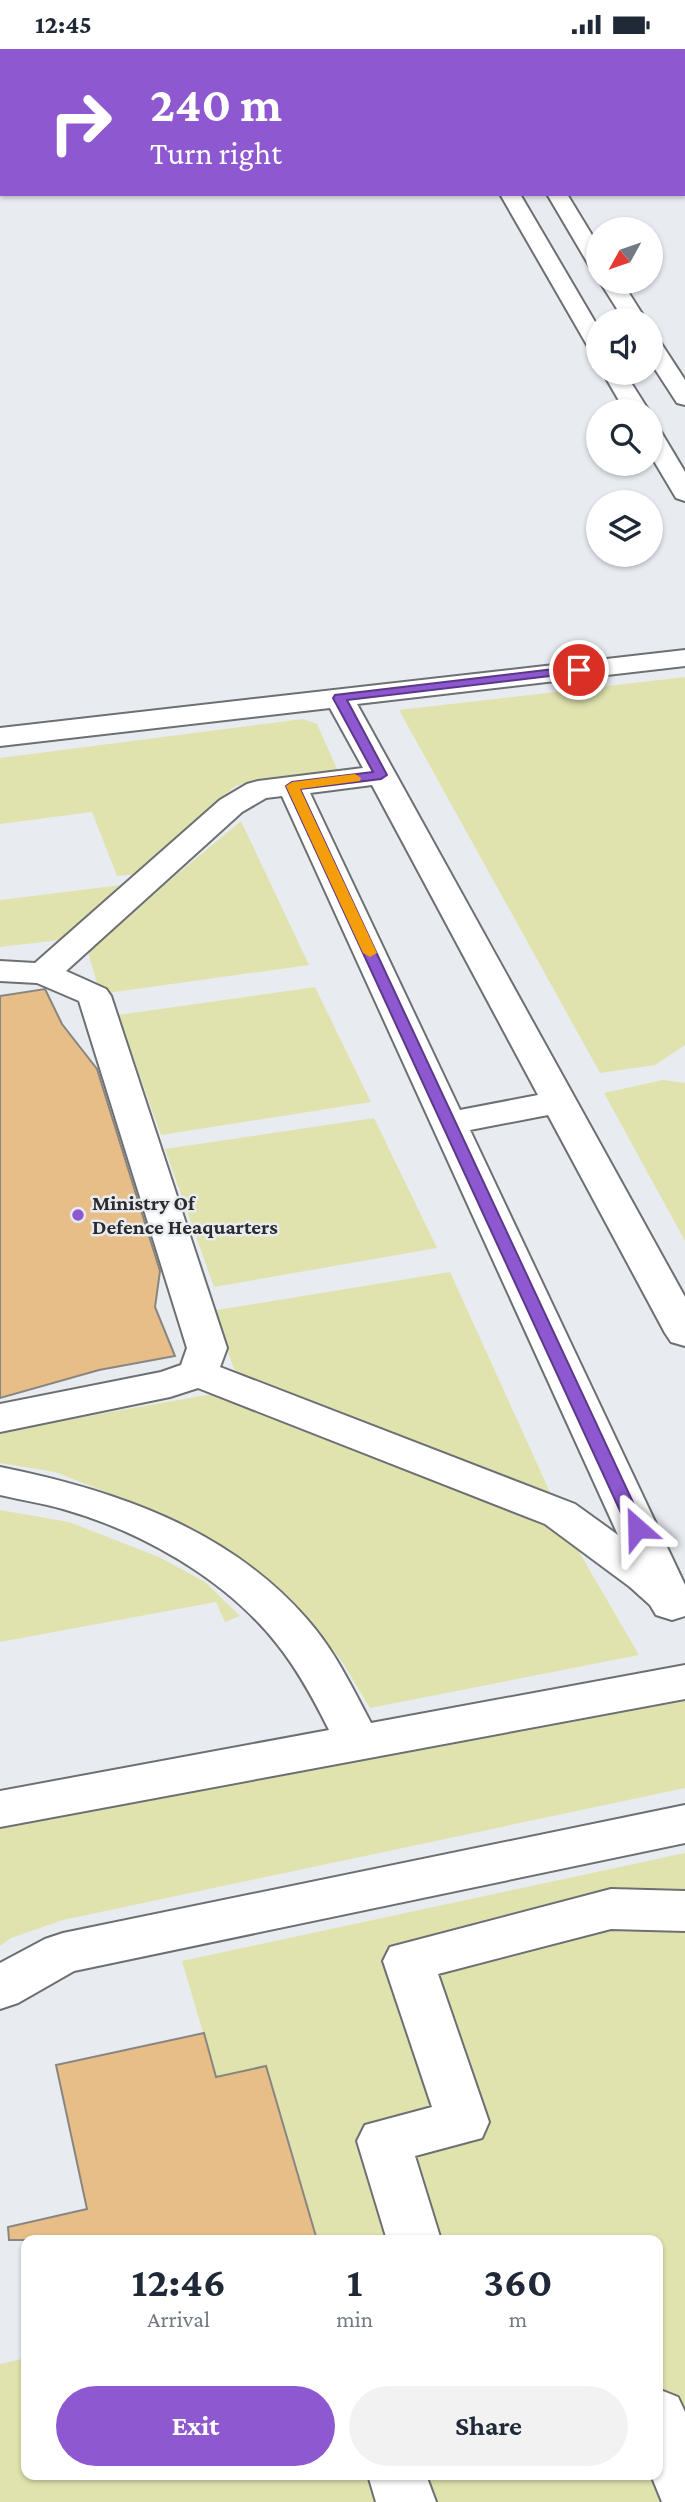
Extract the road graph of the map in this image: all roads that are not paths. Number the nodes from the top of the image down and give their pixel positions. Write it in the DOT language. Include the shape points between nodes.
graph roads {
  1 [pos="511,196"];
  2 [pos="558,196"];
  3 [pos="586,242"];
  4 [pos="586,324"];
  5 [pos="663,364"];
  6 [pos="685,398"];
  7 [pos="663,455"];
  8 [pos="685,493"];
  9 [pos="685,658"];
  10 [pos="339,698"];
  11 [pos="0,737"];
  12 [pos="381,775"];
  13 [pos="292,786"];
  14 [pos="0,971"];
  15 [pos="43,973"];
  16 [pos="559,1102"];
  17 [pos="449,1123"];
  18 [pos="685,1333"];
  19 [pos="198,1373"];
  20 [pos="0,1418"];
  21 [pos="0,1481"];
  22 [pos="678,1614"];
  23 [pos="685,1682"];
  24 [pos="359,1742"];
  25 [pos="0,1809"];
  26 [pos="685,1824"];
  27 [pos="685,1911"];
  28 [pos="0,1988"];
  29 [pos="412,2235"];
  30 [pos="685,2409"];
  31 [pos="663,2415"];
  32 [pos="663,2429"];
  33 [pos="684,2483"];
  1 -- 4 [label="street"];
  2 -- 3 [label="street"];
  5 -- 6 [label="street"];
  7 -- 8 [label="street"];
  9 -- 10 [label="street"];
  10 -- 11 [label="street"];
  10 -- 12 [label="street"];
  12 -- 13 [label="street"];
  12 -- 16 [label="street"];
  13 -- 15 [label="street" via="258,790 231,806"];
  13 -- 17 [label="street"];
  14 -- 15 [label="street"];
  15 -- 19 [label="street" via="94,996 206,1348"];
  16 -- 17 [label="street"];
  16 -- 18 [label="street"];
  17 -- 22 [label="street"];
  19 -- 20 [label="street" via="158,1387"];
  19 -- 22 [label="street" via="560,1514 645,1577"];
  21 -- 24 [label="street" via="83,1499 203,1555 258,1594 312,1656"];
  23 -- 24 [label="street"];
  24 -- 25 [label="street"];
  26 -- 28 [label="street" via="63,1953"];
  27 -- 29 [label="street" via="611,1909 408,1961 463,2122 384,2141"];
  30 -- 31 [label="street"];
  32 -- 33 [label="street"];
}
